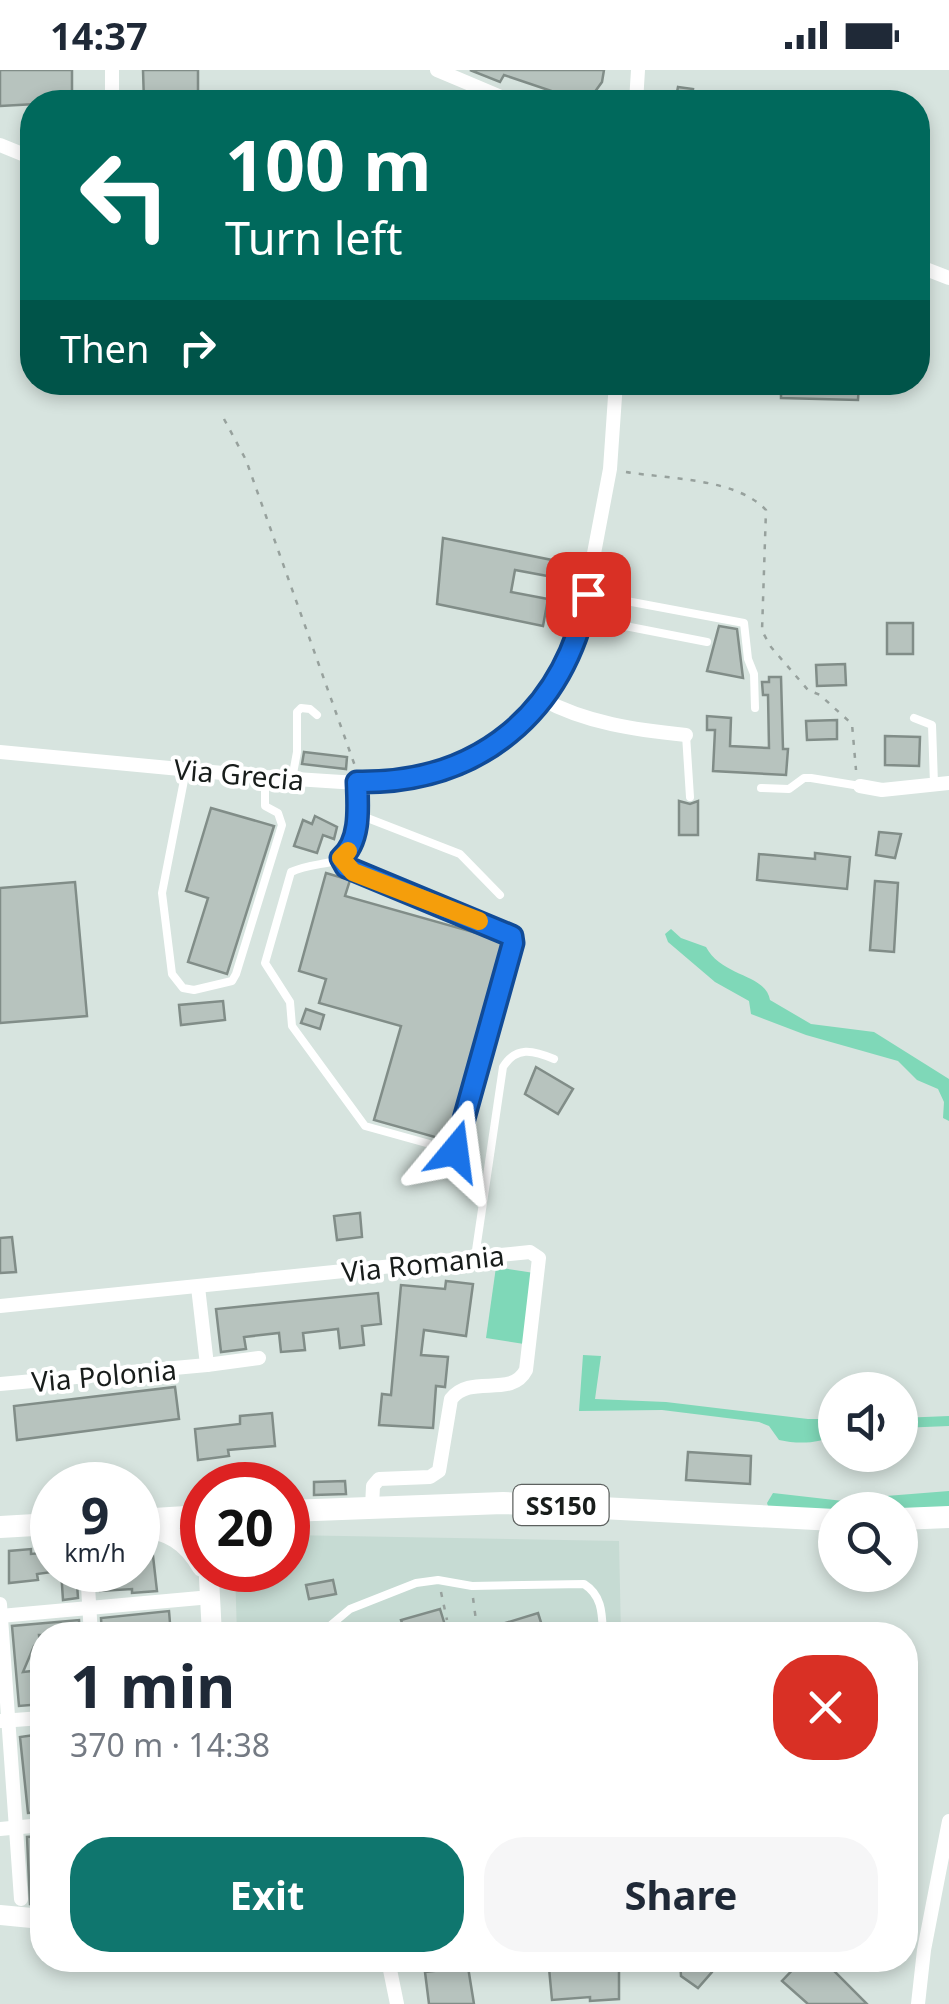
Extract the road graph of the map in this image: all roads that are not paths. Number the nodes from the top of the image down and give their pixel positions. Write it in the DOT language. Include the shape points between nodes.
graph roads {
  1 [pos="437,70"];
  2 [pos="484,90"];
  3 [pos="615,395"];
  4 [pos="588,594"];
  5 [pos="584,618"];
  6 [pos="707,642"];
  7 [pos="542,699"];
  8 [pos="755,708"];
  9 [pos="318,715"];
  10 [pos="914,718"];
  11 [pos="686,736"];
  12 [pos="0,752"];
  13 [pos="186,770"];
  14 [pos="264,778"];
  15 [pos="292,779"];
  16 [pos="357,782"];
  17 [pos="942,784"];
  18 [pos="860,786"];
  19 [pos="762,788"];
  20 [pos="690,797"];
  21 [pos="358,814"];
  22 [pos="341,858"];
  23 [pos="500,894"];
  24 [pos="554,1059"];
  25 [pos="475,1257"];
  26 [pos="198,1287"];
  27 [pos="0,1306"];
  28 [pos="259,1358"];
  29 [pos="207,1365"];
  30 [pos="0,1384"];
  31 [pos="372,1507"];
  32 [pos="310,1510"];
  33 [pos="949,1517"];
  34 [pos="918,1518"];
  35 [pos="818,1519"];
  36 [pos="30,1525"];
  37 [pos="0,1527"];
  38 [pos="180,1581"];
  39 [pos="88,1592"];
  40 [pos="208,1592"];
  41 [pos="0,1604"];
  42 [pos="89,1609"];
  43 [pos="1,1616"];
  44 [pos="90,1622"];
  45 [pos="211,1622"];
  46 [pos="333,1622"];
  47 [pos="601,1622"];
  48 [pos="30,1719"];
  49 [pos="4,1721"];
  50 [pos="949,1821"];
  51 [pos="8,1829"];
  52 [pos="21,1899"];
  53 [pos="0,1915"];
  54 [pos="30,1918"];
  55 [pos="391,1972"];
  56 [pos="398,2004"];
  57 [pos="918,2004"];
  1 -- 2 [label="street"];
  3 -- 4 [label="street, Via Grecia" via="610,470"];
  4 -- 5 [label="street, Via Grecia"];
  4 -- 8 [label="lane" via="744,623"];
  5 -- 6 [label="lane"];
  5 -- 7 [label="street, Via Grecia" via="569,658"];
  7 -- 11 [label="street" via="578,716"];
  7 -- 16 [label="street, Via Grecia" via="472,760 409,781"];
  9 -- 15 [label="lane" via="297,712"];
  10 -- 17 [label="lane" via="932,726"];
  11 -- 20 [label="lane"];
  12 -- 13 [label="street, Via Grecia"];
  13 -- 14 [label="street, Via Grecia"];
  13 -- 14 [label="lane" via="162,893 172,974 194,990 232,981 236,974 282,825 278,812 265,806"];
  14 -- 15 [label="street, Via Grecia"];
  15 -- 16 [label="street, Via Grecia"];
  16 -- 21 [label="lane"];
  17 -- 18 [label="street"];
  18 -- 19 [label="lane" via="804,778 789,789"];
  21 -- 22 [label="lane" via="351,846"];
  21 -- 23 [label="lane" via="460,854"];
  22 -- 22 [label="lane" via="353,872 512,936 455,1151 365,1126 292,1026 290,1002 266,967 288,877"];
  24 -- 25 [label="lane" via="518,1051 504,1068"];
  25 -- 26 [label="street, Via Romania"];
  25 -- 31 [label="street, Via Romania" via="530,1252 539,1258 526,1370 512,1384 458,1390 439,1471 379,1478"];
  26 -- 27 [label="street, Via Romania"];
  26 -- 29 [label="street, Via Polonia"];
  28 -- 29 [label="street, Via Polonia"];
  29 -- 30 [label="street, Via Polonia"];
  31 -- 32 [label="main road, SS150"];
  31 -- 35 [label="main road, SS150" via="522,1504"];
  33 -- 34 [label="main road"];
  36 -- 37 [label="main road"];
  38 -- 42 [label="street"];
  39 -- 42 [label="street"];
  40 -- 45 [label="main road"];
  41 -- 43 [label="street"];
  42 -- 43 [label="street"];
  42 -- 44 [label="street"];
  43 -- 49 [label="street"];
  46 -- 47 [label="lane" via="350,1608 438,1580 472,1586 584,1584 597,1595"];
  48 -- 49 [label="street"];
  49 -- 51 [label="street"];
  50 -- 57 [label="street"];
  51 -- 52 [label="street"];
  53 -- 54 [label="main road"];
  55 -- 56 [label="street"];
}
